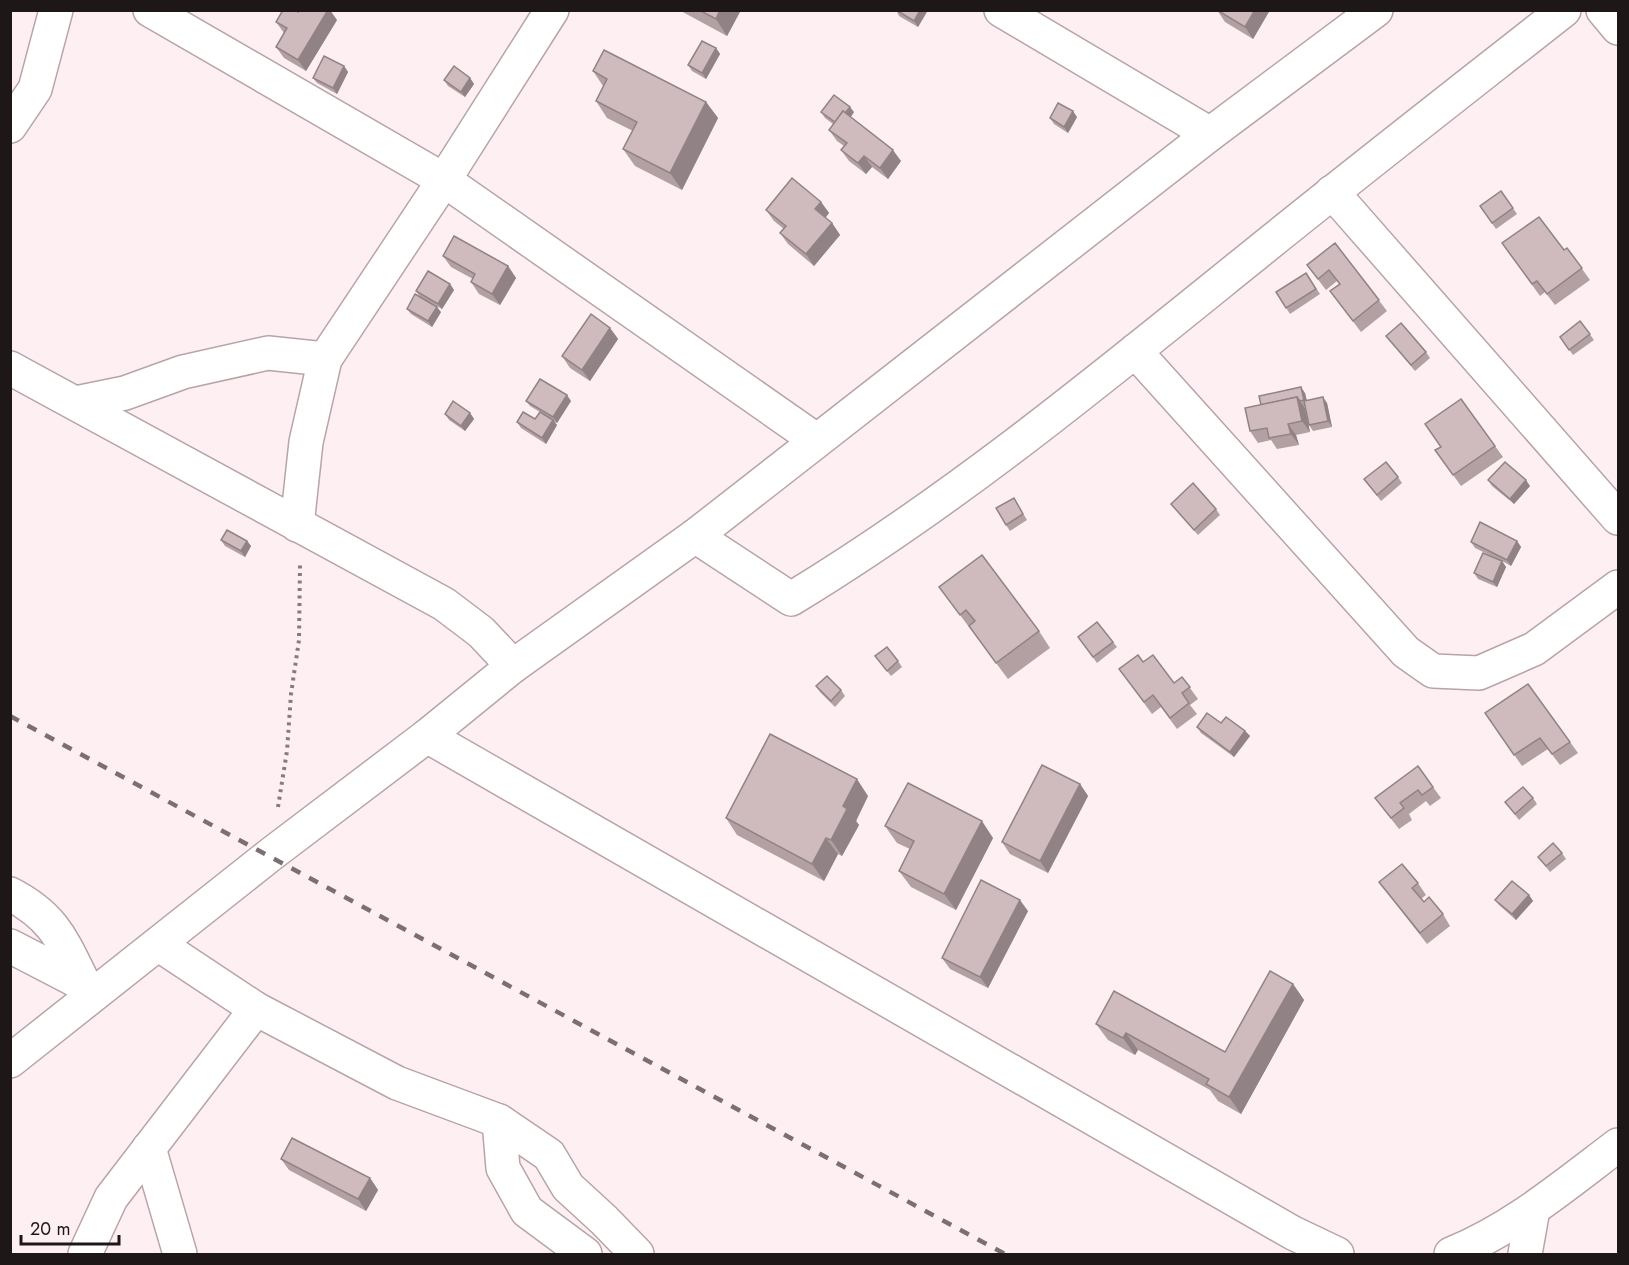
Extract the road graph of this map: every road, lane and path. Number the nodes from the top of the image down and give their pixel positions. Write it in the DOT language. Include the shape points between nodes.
graph roads {
  1 [pos="56,10"];
  2 [pos="150,10"];
  3 [pos="552,10"];
  4 [pos="1376,10"];
  5 [pos="1564,10"];
  6 [pos="1604,10"];
  7 [pos="1018,15"];
  8 [pos="1618,28"];
  9 [pos="10,126"];
  10 [pos="1210,134"];
  11 [pos="444,180"];
  12 [pos="1332,192"];
  13 [pos="1135,351"];
  14 [pos="325,359"];
  15 [pos="10,368"];
  16 [pos="76,403"];
  17 [pos="816,440"];
  18 [pos="1618,518"];
  19 [pos="297,525"];
  20 [pos="695,536"];
  21 [pos="1618,587"];
  22 [pos="513,666"];
  23 [pos="427,736"];
  24 [pos="270,855"];
  25 [pos="10,894"];
  26 [pos="158,944"];
  27 [pos="10,946"];
  28 [pos="91,988"];
  29 [pos="255,1009"];
  30 [pos="10,1061"];
  31 [pos="499,1121"];
  32 [pos="1618,1145"];
  33 [pos="149,1148"];
  34 [pos="1533,1209"];
  35 [pos="85,1254"];
  36 [pos="180,1254"];
  37 [pos="585,1254"];
  38 [pos="637,1254"];
  39 [pos="1337,1254"];
  40 [pos="1451,1254"];
  41 [pos="1525,1254"];
  1 -- 9 [label="street" via="34,88"];
  2 -- 11 [label="street"];
  3 -- 11 [label="street"];
  4 -- 10 [label="street"];
  5 -- 12 [label="street"];
  6 -- 8 [label="street"];
  7 -- 10 [label="street"];
  10 -- 17 [label="street"];
  11 -- 14 [label="street"];
  11 -- 17 [label="street"];
  12 -- 13 [label="street"];
  12 -- 18 [label="street"];
  13 -- 20 [label="street" via="931,508 791,599"];
  13 -- 21 [label="street" via="1406,652 1433,671 1479,673 1534,649"];
  14 -- 16 [label="street" via="268,353 183,372 125,393"];
  14 -- 19 [label="street" via="306,442"];
  15 -- 16 [label="street"];
  16 -- 19 [label="street"];
  17 -- 20 [label="street"];
  19 -- 22 [label="street" via="444,604 481,632"];
  19 -- 24 [label="path" via="301,577 299,640"];
  20 -- 22 [label="street"];
  22 -- 23 [label="street"];
  23 -- 24 [label="street"];
  23 -- 39 [label="street" via="1293,1233"];
  24 -- 26 [label="street"];
  25 -- 28 [label="street" via="49,922"];
  26 -- 28 [label="street"];
  26 -- 29 [label="street"];
  27 -- 28 [label="street"];
  28 -- 30 [label="street"];
  29 -- 31 [label="street" via="397,1083"];
  29 -- 33 [label="street"];
  31 -- 37 [label="street" via="503,1168 527,1211"];
  31 -- 38 [label="street" via="549,1155 568,1187"];
  32 -- 34 [label="street"];
  33 -- 35 [label="street" via="111,1198"];
  33 -- 36 [label="street"];
  34 -- 40 [label="street" via="1476,1244"];
  34 -- 41 [label="street"];
}
